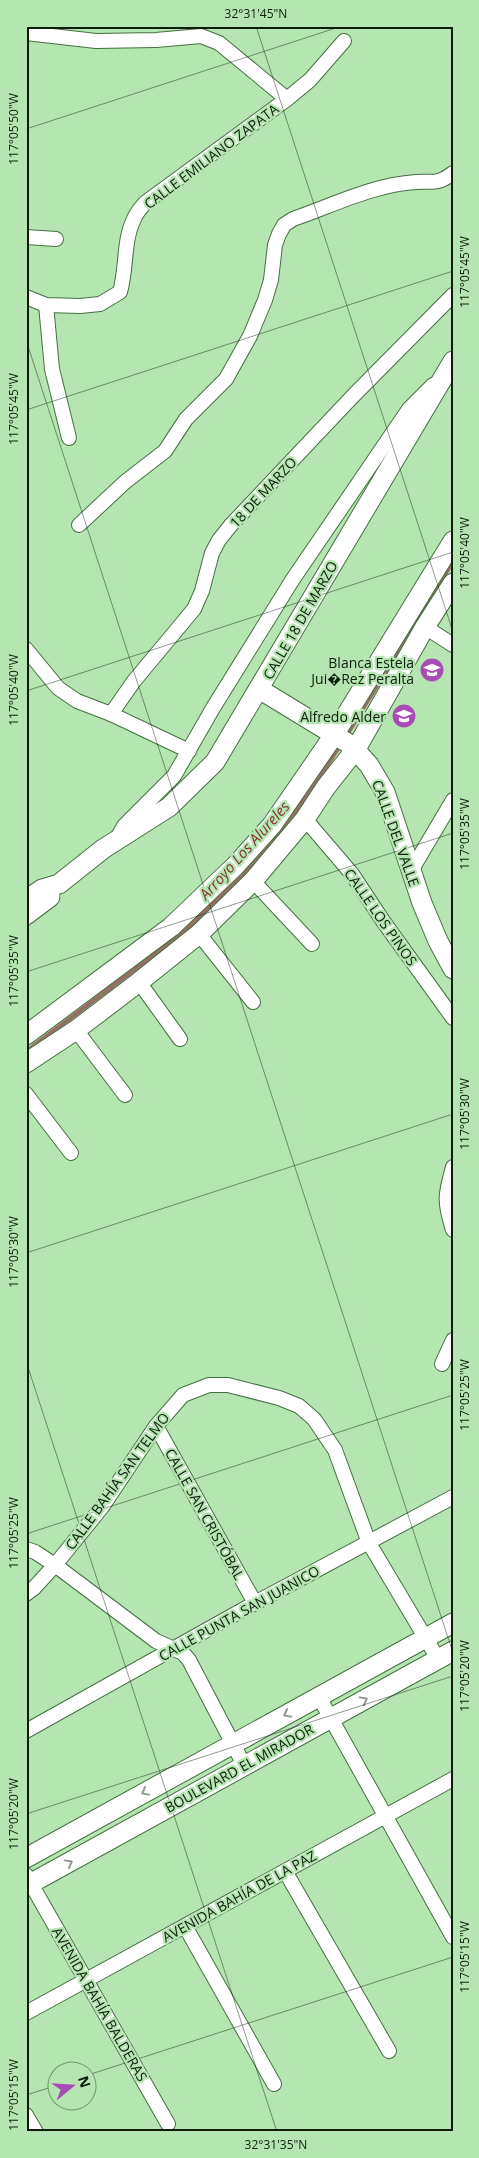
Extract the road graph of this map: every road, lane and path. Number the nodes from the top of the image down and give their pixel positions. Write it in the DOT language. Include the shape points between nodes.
graph roads {
  1 [pos="26,33"];
  2 [pos="344,41"];
  3 [pos="286,99"];
  4 [pos="453,173"];
  5 [pos="26,237"];
  6 [pos="56,239"];
  7 [pos="453,295"];
  8 [pos="26,297"];
  9 [pos="46,306"];
  10 [pos="451,365"];
  11 [pos="69,438"];
  12 [pos="78,525"];
  13 [pos="453,541"];
  14 [pos="453,583"];
  15 [pos="425,627"];
  16 [pos="453,645"];
  17 [pos="26,650"];
  18 [pos="259,689"];
  19 [pos="111,714"];
  20 [pos="345,741"];
  21 [pos="189,751"];
  22 [pos="453,800"];
  23 [pos="305,819"];
  24 [pos="117,840"];
  25 [pos="411,871"];
  26 [pos="253,881"];
  27 [pos="59,884"];
  28 [pos="26,900"];
  29 [pos="26,916"];
  30 [pos="199,934"];
  31 [pos="312,944"];
  32 [pos="453,969"];
  33 [pos="139,982"];
  34 [pos="252,1002"];
  35 [pos="453,1018"];
  36 [pos="76,1030"];
  37 [pos="26,1035"];
  38 [pos="180,1039"];
  39 [pos="26,1063"];
  40 [pos="26,1094"];
  41 [pos="126,1095"];
  42 [pos="70,1153"];
  43 [pos="453,1167"];
  44 [pos="453,1230"];
  45 [pos="453,1340"];
  46 [pos="442,1364"];
  47 [pos="156,1426"];
  48 [pos="453,1497"];
  49 [pos="369,1543"];
  50 [pos="26,1549"];
  51 [pos="55,1565"];
  52 [pos="26,1594"];
  53 [pos="255,1603"];
  54 [pos="453,1623"];
  55 [pos="426,1638"];
  56 [pos="175,1649"];
  57 [pos="445,1655"];
  58 [pos="319,1697"];
  59 [pos="331,1718"];
  60 [pos="26,1731"];
  61 [pos="233,1744"];
  62 [pos="244,1765"];
  63 [pos="453,1780"];
  64 [pos="386,1816"];
  65 [pos="26,1858"];
  66 [pos="285,1871"];
  67 [pos="28,1881"];
  68 [pos="185,1926"];
  69 [pos="453,1937"];
  70 [pos="86,1980"];
  71 [pos="26,2013"];
  72 [pos="389,2052"];
  73 [pos="274,2084"];
  74 [pos="26,2115"];
  75 [pos="168,2124"];
  76 [pos="36,2132"];
  1 -- 3 [label="street" via="96,42 201,36 219,43"];
  2 -- 3 [label="street" via="310,80"];
  3 -- 9 [label="street, CALLE EMILIANO ZAPATA" via="145,203 128,232 120,292 100,304"];
  4 -- 12 [label="street" via="440,182 417,182 363,192 284,225 275,246 265,300 226,379 186,419 165,451"];
  5 -- 6 [label="street"];
  7 -- 19 [label="street, 18 DE MARZO" via="225,532 212,553 194,609"];
  8 -- 9 [label="street, CALLE EMILIANO ZAPATA"];
  9 -- 11 [label="street" via="52,369"];
  10 -- 18 [label="main road, CALLE 18 DE MARZO"];
  10 -- 21 [label="street, CALLE 18 DE MARZO" via="409,409 293,579"];
  13 -- 20 [label="main road"];
  14 -- 15 [label="main road"];
  15 -- 16 [label="street"];
  15 -- 20 [label="main road"];
  17 -- 19 [label="street" via="58,688 77,701"];
  18 -- 20 [label="main road, CALLE DEL VALLE"];
  18 -- 24 [label="main road, CALLE 18 DE MARZO" via="215,762 169,807"];
  19 -- 21 [label="street"];
  20 -- 23 [label="main road" via="326,787"];
  20 -- 25 [label="main road, CALLE DEL VALLE" via="377,777 385,792"];
  20 -- 37 [label="main road" via="235,866 171,927"];
  21 -- 24 [label="street, CALLE 18 DE MARZO" via="174,776 124,826"];
  22 -- 25 [label="street"];
  23 -- 26 [label="main road"];
  23 -- 35 [label="street, CALLE LOS PINOS" via="352,874"];
  24 -- 27 [label="main road, CALLE 18 DE MARZO"];
  25 -- 32 [label="main road, CALLE DEL VALLE" via="438,941"];
  26 -- 30 [label="main road"];
  26 -- 31 [label="street"];
  27 -- 28 [label="main road, CALLE 18 DE MARZO" via="42,889"];
  27 -- 29 [label="main road, CALLE 18 DE MARZO" via="50,898"];
  30 -- 33 [label="main road"];
  30 -- 34 [label="street"];
  33 -- 36 [label="main road"];
  33 -- 38 [label="street"];
  36 -- 39 [label="main road"];
  36 -- 41 [label="street"];
  40 -- 42 [label="street"];
  43 -- 44 [label="street" via="445,1196"];
  45 -- 46 [label="street"];
  47 -- 49 [label="street, CALLE BAHÍA SAN TELMO" via="183,1395 209,1385 228,1385 299,1406 314,1419 335,1450"];
  47 -- 51 [label="street, CALLE BAHÍA SAN TELMO" via="102,1507"];
  47 -- 53 [label="street, CALLE SAN CRISTÓBAL"];
  48 -- 49 [label="street, CALLE PUNTA SAN JUANICO"];
  49 -- 53 [label="street, CALLE PUNTA SAN JUANICO"];
  49 -- 55 [label="street, CALLE BAHÍA SAN TELMO"];
  50 -- 51 [label="street"];
  51 -- 52 [label="street, CALLE BAHÍA SAN TELMO"];
  51 -- 56 [label="street" via="156,1641"];
  53 -- 56 [label="street, CALLE PUNTA SAN JUANICO"];
  54 -- 55 [label="main road, BOULEVARD EL MIRADOR"];
  55 -- 57 [label="street, CALLE BAHÍA SAN TELMO"];
  55 -- 58 [label="main road, BOULEVARD EL MIRADOR"];
  56 -- 60 [label="street, CALLE PUNTA SAN JUANICO"];
  56 -- 61 [label="street" via="189,1660"];
  59 -- 57 [label="main road, BOULEVARD EL MIRADOR, one-way"];
  58 -- 59 [label="street"];
  58 -- 61 [label="main road, BOULEVARD EL MIRADOR, one-way"];
  59 -- 62 [label="main road, BOULEVARD EL MIRADOR"];
  59 -- 64 [label="street"];
  61 -- 62 [label="street"];
  61 -- 65 [label="main road, BOULEVARD EL MIRADOR, one-way"];
  67 -- 62 [label="main road, BOULEVARD EL MIRADOR, one-way"];
  63 -- 64 [label="street, AVENIDA BAHÍA DE LA PAZ"];
  64 -- 66 [label="street, AVENIDA BAHÍA DE LA PAZ"];
  64 -- 69 [label="street"];
  66 -- 68 [label="street, AVENIDA BAHÍA DE LA PAZ"];
  66 -- 72 [label="street"];
  67 -- 70 [label="street, AVENIDA BAHÍA BALDERAS"];
  68 -- 70 [label="street, AVENIDA BAHÍA DE LA PAZ"];
  68 -- 73 [label="street"];
  70 -- 71 [label="street, AVENIDA BAHÍA DE LA PAZ"];
  70 -- 75 [label="street, AVENIDA BAHÍA BALDERAS"];
  74 -- 76 [label="street"];
}
